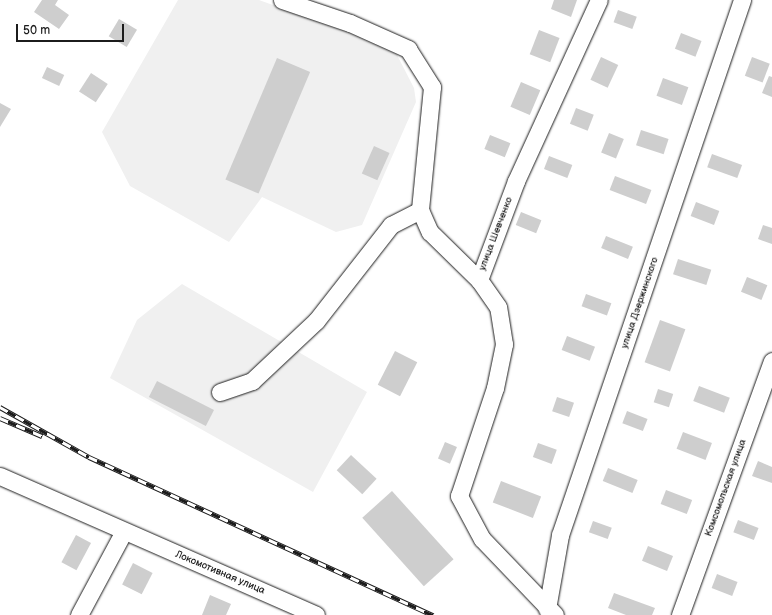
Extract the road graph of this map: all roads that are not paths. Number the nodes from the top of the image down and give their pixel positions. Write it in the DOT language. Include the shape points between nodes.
graph roads {
  1 [pos="282,0"];
  2 [pos="599,0"];
  3 [pos="742,0"];
  4 [pos="420,210"];
  5 [pos="479,280"];
  6 [pos="772,361"];
  7 [pos="220,392"];
  8 [pos="0,476"];
  9 [pos="123,533"];
  10 [pos="551,612"];
  11 [pos="79,615"];
  12 [pos="316,615"];
  13 [pos="680,615"];
  1 -- 4 [label="street" via="350,23 408,49 432,86"];
  2 -- 5 [label="street, улица Шевченко" via="516,181"];
  3 -- 10 [label="street, улица Дзержинского" via="560,536"];
  4 -- 5 [label="street" via="430,232"];
  4 -- 7 [label="street" via="391,225 316,321 252,381"];
  5 -- 10 [label="street, улица Шевченко" via="498,307 504,344 495,388 459,496 482,539"];
  6 -- 13 [label="street, Комсомольская улица"];
  8 -- 9 [label="street, Локомотивная улица"];
  9 -- 11 [label="street"];
  9 -- 12 [label="street, Локомотивная улица"];
}
